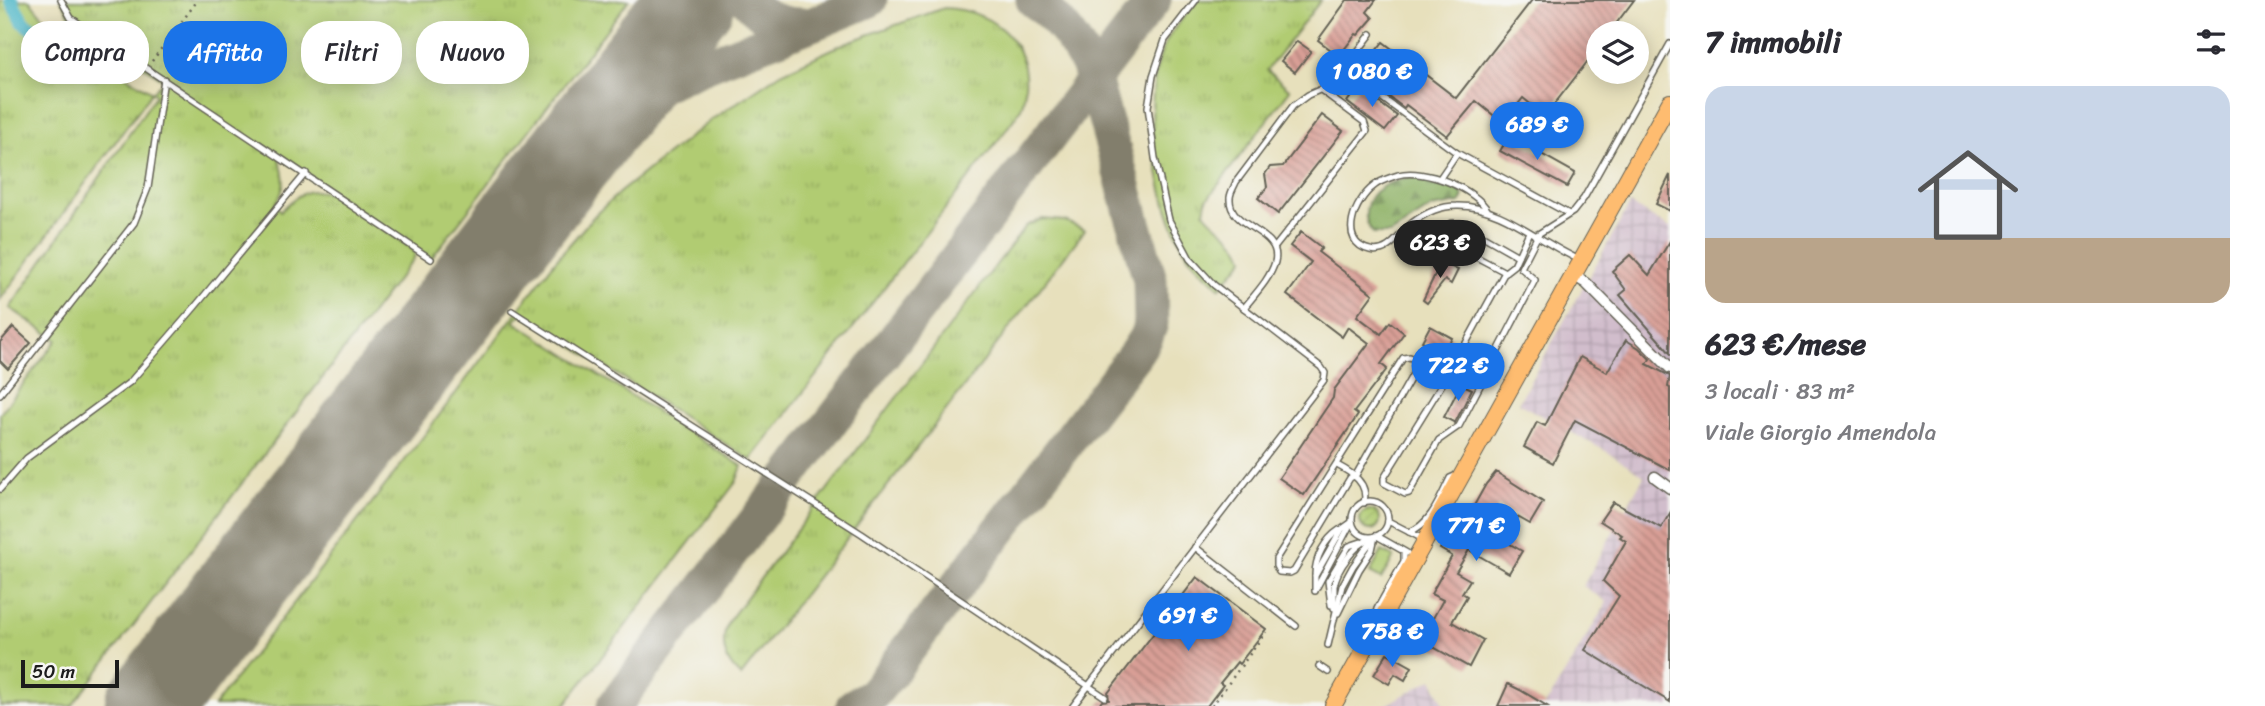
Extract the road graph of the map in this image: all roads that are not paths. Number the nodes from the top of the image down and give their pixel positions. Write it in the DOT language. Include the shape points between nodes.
graph roads {
  1 [pos="61,0"];
  2 [pos="1196,0"];
  3 [pos="1371,34"];
  4 [pos="1670,44"];
  5 [pos="1344,70"];
  6 [pos="163,78"];
  7 [pos="163,84"];
  8 [pos="172,84"];
  9 [pos="1321,90"];
  10 [pos="1670,102"];
  11 [pos="1457,153"];
  12 [pos="306,173"];
  13 [pos="1440,178"];
  14 [pos="1488,211"];
  15 [pos="1569,214"];
  16 [pos="1534,235"];
  17 [pos="1275,247"];
  18 [pos="1518,256"];
  19 [pos="431,258"];
  20 [pos="1582,260"];
  21 [pos="1505,272"];
  22 [pos="1573,275"];
  23 [pos="1244,308"];
  24 [pos="512,311"];
  25 [pos="1670,368"];
  26 [pos="0,394"];
  27 [pos="1337,465"];
  28 [pos="1463,473"];
  29 [pos="1356,475"];
  30 [pos="1655,477"];
  31 [pos="1670,488"];
  32 [pos="0,489"];
  33 [pos="1364,503"];
  34 [pos="1352,521"];
  35 [pos="1388,521"];
  36 [pos="1409,532"];
  37 [pos="1376,536"];
  38 [pos="1426,540"];
  39 [pos="1195,547"];
  40 [pos="1410,555"];
  41 [pos="1334,622"];
  42 [pos="1296,626"];
  43 [pos="1328,645"];
  44 [pos="1319,666"];
  45 [pos="1328,672"];
  46 [pos="1088,685"];
  47 [pos="1105,697"];
  48 [pos="1073,706"];
  49 [pos="1333,706"];
  1 -- 6 [label="lane" via="71,18"];
  2 -- 23 [label="lane" via="1165,40 1153,76 1148,107 1155,158 1167,213 1183,249 1214,285"];
  3 -- 5 [label="lane"];
  4 -- 15 [label="lane" via="1584,198"];
  5 -- 9 [label="lane"];
  5 -- 11 [label="lane"];
  7 -- 26 [label="lane" via="148,188 134,223"];
  8 -- 12 [label="lane"];
  9 -- 17 [label="lane" via="1364,122 1367,131"];
  9 -- 17 [label="lane" via="1293,106 1236,182 1230,197 1239,219"];
  10 -- 20 [label="main road"];
  11 -- 13 [label="lane"];
  11 -- 15 [label="lane"];
  12 -- 19 [label="lane"];
  12 -- 32 [label="lane" via="130,382 27,458"];
  13 -- 14 [label="lane" via="1484,203"];
  13 -- 14 [label="lane" via="1403,174 1372,187 1351,221 1357,243 1369,250 1385,249 1418,219 1444,207"];
  14 -- 16 [label="lane"];
  15 -- 16 [label="lane"];
  16 -- 18 [label="lane"];
  16 -- 20 [label="lane"];
  16 -- 21 [label="lane" via="1521,268 1535,280 1459,426 1439,440 1405,494 1384,483 1384,478"];
  17 -- 23 [label="lane" via="1271,270"];
  18 -- 21 [label="lane"];
  18 -- 21 [label="lane" via="1460,223 1439,230 1442,239"];
  20 -- 22 [label="main road"];
  22 -- 25 [label="street"];
  22 -- 28 [label="main road"];
  23 -- 39 [label="lane" via="1321,367 1324,380"];
  24 -- 46 [label="lane" via="862,534"];
  27 -- 29 [label="lane"];
  27 -- 29 [label="lane" via="1276,559 1279,572 1294,571"];
  27 -- 29 [label="lane" via="1403,358 1410,357 1417,368"];
  28 -- 36 [label="lane" via="1450,478 1429,517"];
  28 -- 38 [label="main road"];
  29 -- 33 [label="lane" via="1366,495"];
  30 -- 31 [label="street"];
  33 -- 34 [label="lane"];
  33 -- 35 [label="lane" via="1382,507"];
  34 -- 34 [label="lane" via="1342,529 1315,576 1315,591"];
  34 -- 37 [label="lane" via="1359,533"];
  35 -- 36 [label="lane"];
  35 -- 37 [label="lane"];
  36 -- 38 [label="lane"];
  37 -- 40 [label="lane"];
  37 -- 41 [label="lane"];
  37 -- 41 [label="lane" via="1352,552 1335,583"];
  38 -- 40 [label="main road"];
  39 -- 42 [label="lane"];
  39 -- 46 [label="lane"];
  40 -- 49 [label="main road"];
  41 -- 43 [label="lane"];
  44 -- 45 [label="lane"];
  46 -- 47 [label="lane"];
  46 -- 48 [label="lane"];
}
